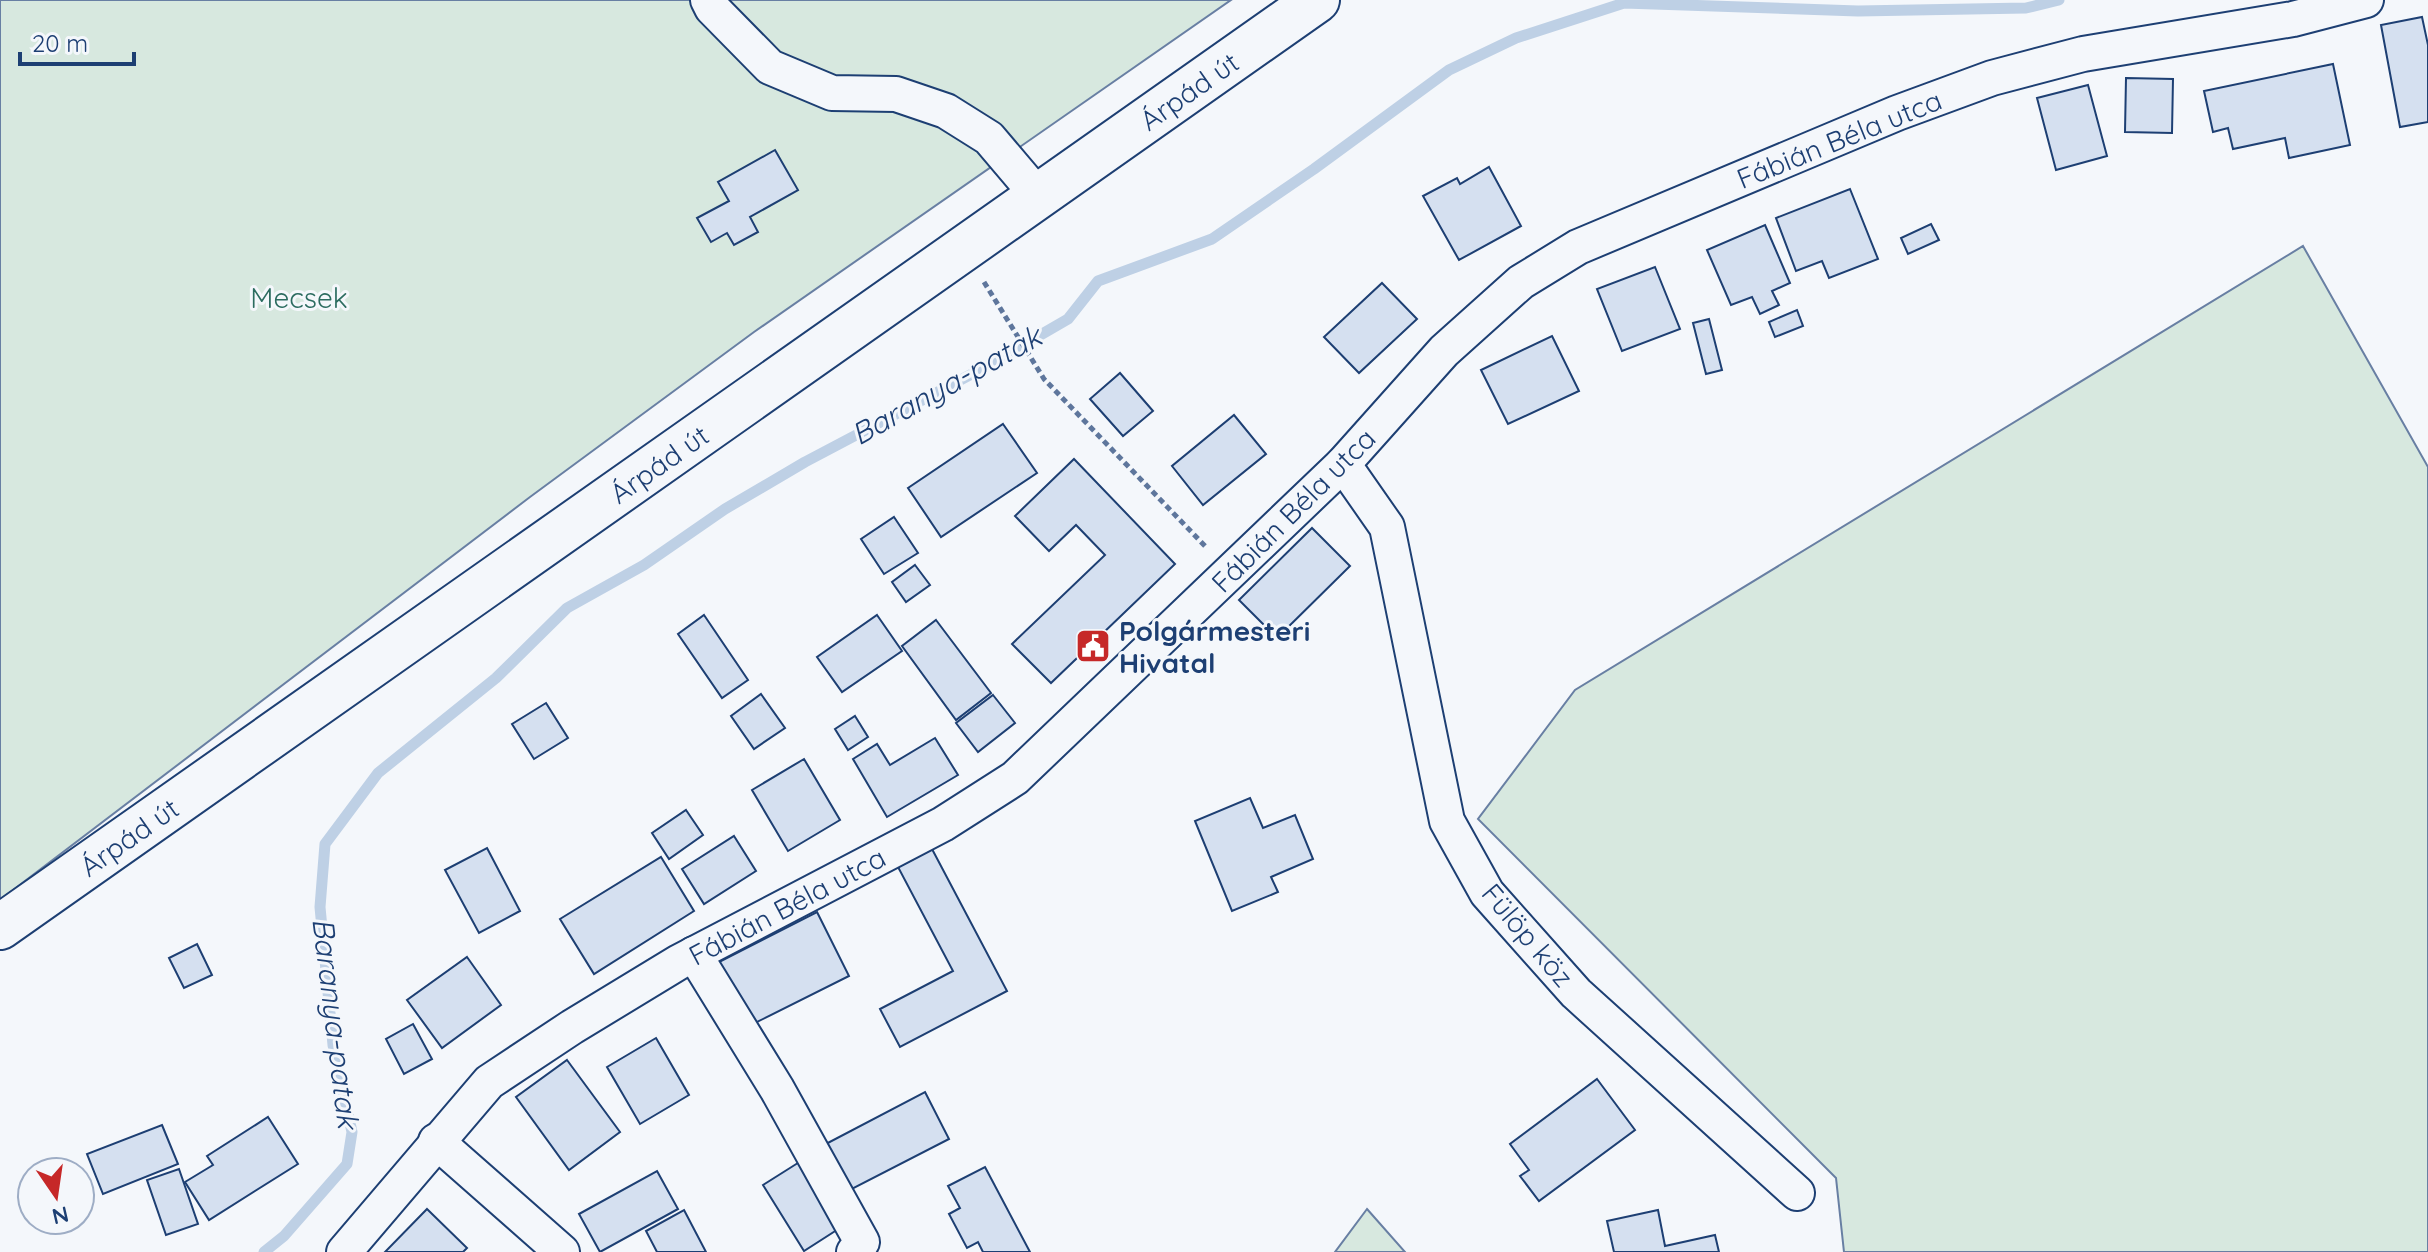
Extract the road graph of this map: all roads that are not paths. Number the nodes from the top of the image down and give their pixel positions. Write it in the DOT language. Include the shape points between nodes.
graph roads {
  1 [pos="708,0"];
  2 [pos="1317,0"];
  3 [pos="2366,0"];
  4 [pos="1039,197"];
  5 [pos="1343,464"];
  6 [pos="0,927"];
  7 [pos="694,954"];
  8 [pos="436,1141"];
  9 [pos="1797,1193"];
  10 [pos="344,1252"];
  11 [pos="562,1252"];
  12 [pos="854,1252"];
  1 -- 4 [label="street" via="770,67 832,93 896,94 946,111 989,138"];
  2 -- 4 [label="main road, Árpád út"];
  3 -- 5 [label="street, Fábián Béla utca" via="2293,19 2083,54 1992,78 1578,247 1521,282 1444,351"];
  4 -- 6 [label="main road, Árpád út"];
  5 -- 7 [label="street, Fábián Béla utca" via="1015,778 943,824"];
  5 -- 9 [label="street, Fülöp köz" via="1387,527 1447,821 1487,893 1576,993"];
  7 -- 8 [label="street, Fábián Béla utca" via="489,1082"];
  7 -- 12 [label="street" via="862,1242"];
  8 -- 10 [label="street, Fábián Béla utca"];
  8 -- 11 [label="street"];
}
